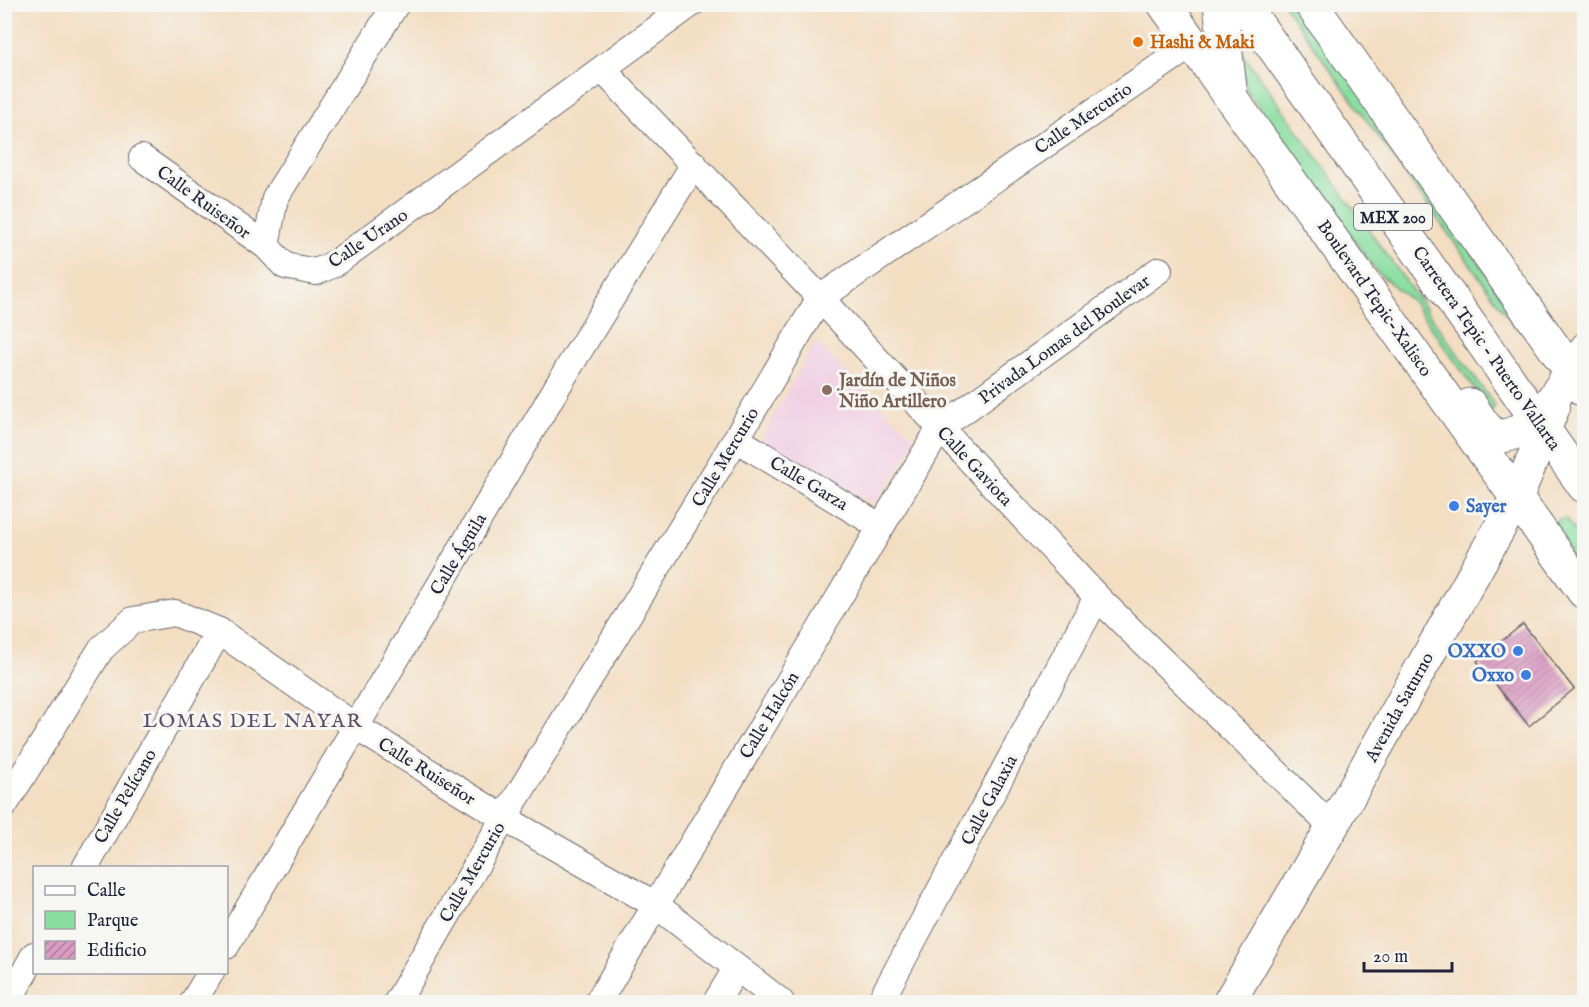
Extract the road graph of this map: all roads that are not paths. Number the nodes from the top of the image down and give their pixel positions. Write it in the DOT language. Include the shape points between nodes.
graph roads {
  1 [pos="396,4"];
  2 [pos="691,4"];
  3 [pos="1164,4"];
  4 [pos="1220,4"];
  5 [pos="1243,4"];
  6 [pos="1311,4"];
  7 [pos="1193,44"];
  8 [pos="603,70"];
  9 [pos="1231,96"];
  10 [pos="142,158"];
  11 [pos="694,164"];
  12 [pos="266,246"];
  13 [pos="1159,270"];
  14 [pos="820,298"];
  15 [pos="1375,298"];
  16 [pos="1580,369"];
  17 [pos="1540,424"];
  18 [pos="940,428"];
  19 [pos="736,439"];
  20 [pos="1584,486"];
  21 [pos="1517,497"];
  22 [pos="881,527"];
  23 [pos="1584,592"];
  24 [pos="1097,597"];
  25 [pos="219,631"];
  26 [pos="356,727"];
  27 [pos="4,806"];
  28 [pos="504,818"];
  29 [pos="1332,826"];
  30 [pos="86,866"];
  31 [pos="656,905"];
  32 [pos="228,943"];
  33 [pos="33,958"];
  34 [pos="736,969"];
  35 [pos="210,974"];
  36 [pos="8,1002"];
  37 [pos="193,1002"];
  38 [pos="396,1002"];
  39 [pos="598,1002"];
  40 [pos="716,1002"];
  41 [pos="781,1002"];
  42 [pos="880,1002"];
  43 [pos="1229,1002"];
  1 -- 12 [label="street" via="274,198"];
  2 -- 8 [label="street, Calle Urano"];
  3 -- 7 [label="main road, Boulevard Tepic-Xalisco / MEX 200"];
  4 -- 9 [label="main road"];
  5 -- 17 [label="main road, Carretera Tepic - Puerto Vallarta / MEX 200"];
  6 -- 16 [label="main road, MEX 200"];
  7 -- 9 [label="main road, Boulevard Tepic-Xalisco / MEX 200"];
  7 -- 14 [label="street, Calle Mercurio"];
  8 -- 11 [label="street, Calle Gaviota"];
  8 -- 12 [label="street, Calle Urano" via="334,264 316,272 285,266"];
  9 -- 15 [label="main road, Boulevard Tepic-Xalisco / MEX 200"];
  10 -- 12 [label="street, Calle Ruiseñor"];
  11 -- 14 [label="street, Calle Gaviota"];
  11 -- 26 [label="street, Calle Águila"];
  13 -- 18 [label="street, Privada Lomas del Boulevar"];
  14 -- 18 [label="street, Calle Gaviota"];
  14 -- 19 [label="street, Calle Mercurio"];
  15 -- 17 [label="main road" via="1405,315 1493,434 1512,434"];
  15 -- 21 [label="main road, Boulevard Tepic-Xalisco / MEX 200"];
  16 -- 17 [label="main road" via="1549,406"];
  17 -- 20 [label="main road, Carretera Tepic - Puerto Vallarta / MEX 200"];
  17 -- 21 [label="street, Avenida Saturno"];
  18 -- 22 [label="street, Calle Halcón"];
  18 -- 24 [label="street, Calle Gaviota"];
  19 -- 22 [label="street, Calle Garza"];
  19 -- 28 [label="street, Calle Mercurio"];
  21 -- 23 [label="main road, Boulevard Tepic-Xalisco / MEX 200"];
  21 -- 29 [label="street, Avenida Saturno"];
  22 -- 31 [label="street, Calle Halcón"];
  24 -- 29 [label="street, Calle Gaviota"];
  24 -- 42 [label="street, Calle Galaxia"];
  25 -- 26 [label="street, Calle Ruiseñor"];
  25 -- 27 [label="street, Calle Ruiseñor" via="175,613 133,620 101,649"];
  25 -- 30 [label="street, Calle Pelícano"];
  26 -- 28 [label="street, Calle Ruiseñor"];
  26 -- 32 [label="street, Calle Águila"];
  28 -- 31 [label="street, Calle Ruiseñor"];
  28 -- 38 [label="street, Calle Mercurio"];
  29 -- 43 [label="street, Avenida Saturno"];
  31 -- 34 [label="street, Calle Ruiseñor"];
  31 -- 39 [label="street, Calle Halcón"];
  33 -- 36 [label="street"];
  34 -- 40 [label="street"];
  34 -- 41 [label="street, Calle Ruiseñor"];
  35 -- 37 [label="street"];
}
